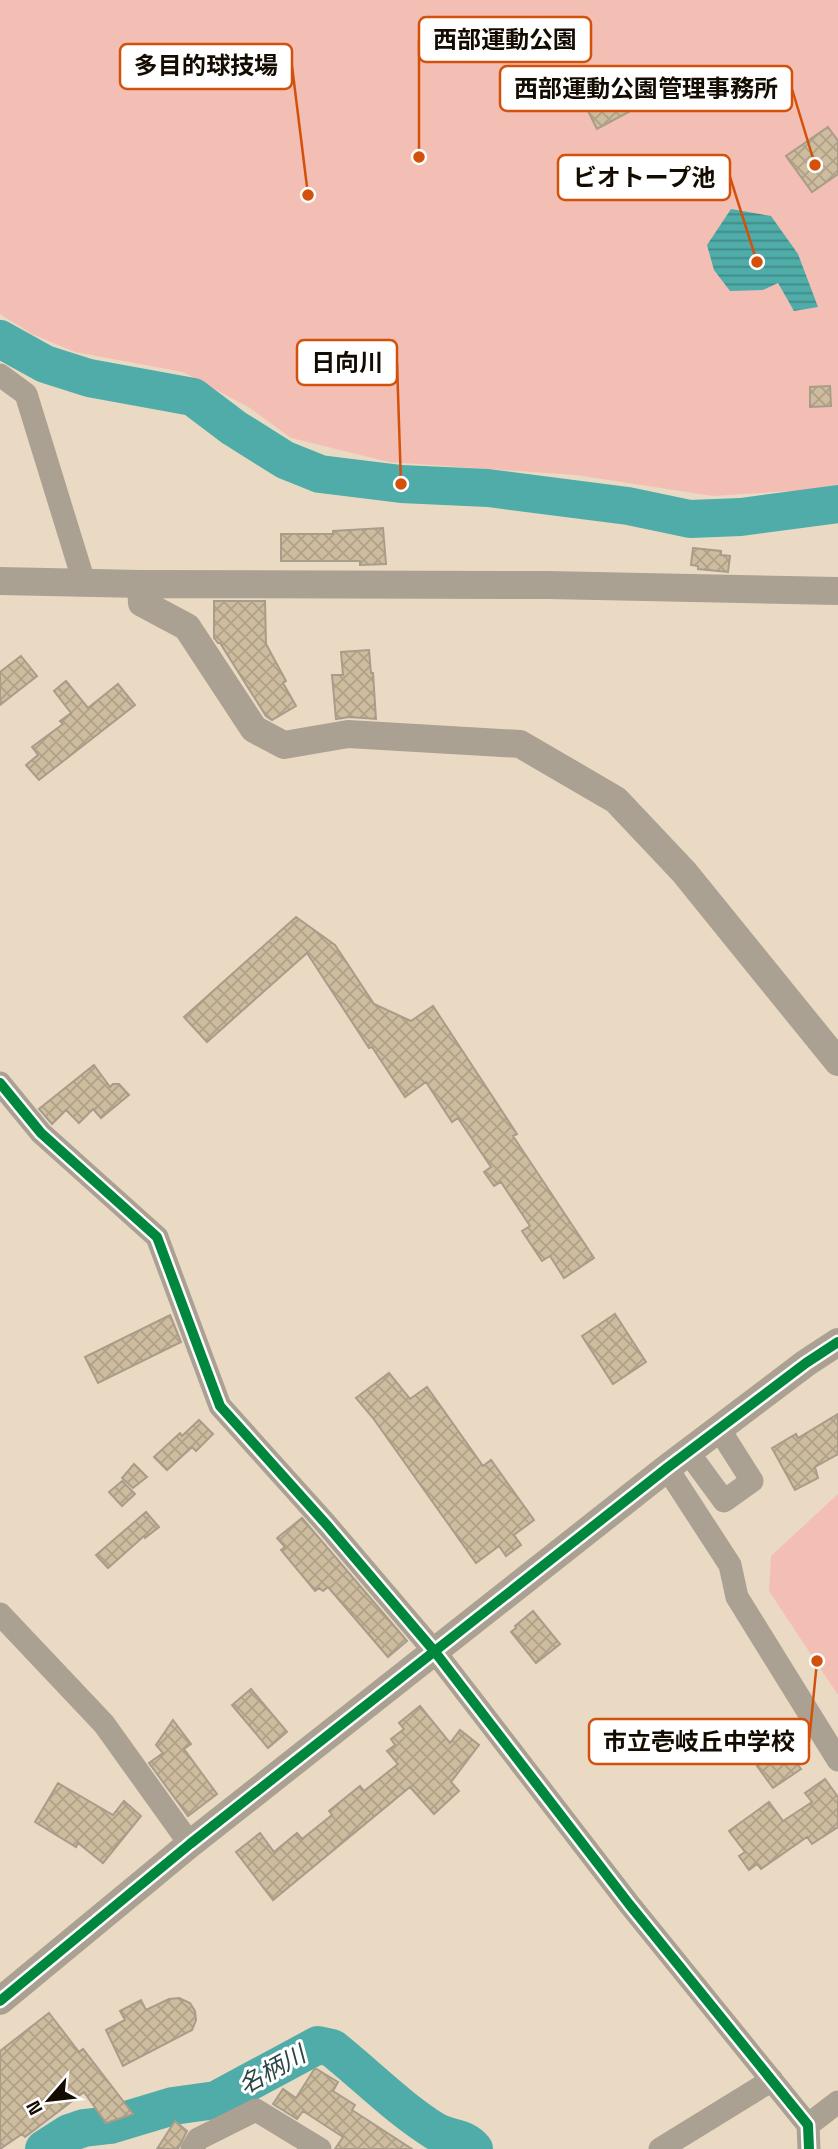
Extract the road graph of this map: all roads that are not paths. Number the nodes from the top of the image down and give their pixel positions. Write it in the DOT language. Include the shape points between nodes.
graph roads {
  1 [pos="0,375"];
  2 [pos="0,581"];
  3 [pos="85,582"];
  4 [pos="141,584"];
  5 [pos="838,591"];
  6 [pos="838,1062"];
  7 [pos="0,1083"];
  8 [pos="838,1342"];
  9 [pos="719,1429"];
  10 [pos="678,1460"];
  11 [pos="0,1614"];
  12 [pos="435,1651"];
  13 [pos="838,1760"];
  14 [pos="190,1844"];
  15 [pos="0,2000"];
  16 [pos="772,2080"];
  17 [pos="838,2102"];
  18 [pos="808,2125"];
  19 [pos="192,2149"];
  20 [pos="320,2149"];
  21 [pos="660,2149"];
  22 [pos="809,2149"];
  1 -- 3 [label="street" via="26,394"];
  2 -- 3 [label="street"];
  3 -- 4 [label="street"];
  4 -- 5 [label="street"];
  4 -- 6 [label="street" via="142,603 187,627 254,729 284,745 348,734 520,744 616,800 684,872"];
  7 -- 12 [label="street" via="41,1133 157,1237 220,1406"];
  8 -- 9 [label="street"];
  9 -- 10 [label="street"];
  9 -- 10 [label="street" via="752,1481 724,1501"];
  10 -- 12 [label="street"];
  10 -- 13 [label="street" via="730,1565 737,1597"];
  11 -- 14 [label="street" via="104,1724"];
  12 -- 14 [label="street"];
  12 -- 16 [label="street" via="629,1904"];
  14 -- 15 [label="street"];
  16 -- 18 [label="street"];
  16 -- 21 [label="street"];
  17 -- 18 [label="street"];
  18 -- 22 [label="street"];
  19 -- 20 [label="street" via="198,2140 256,2110"];
}
